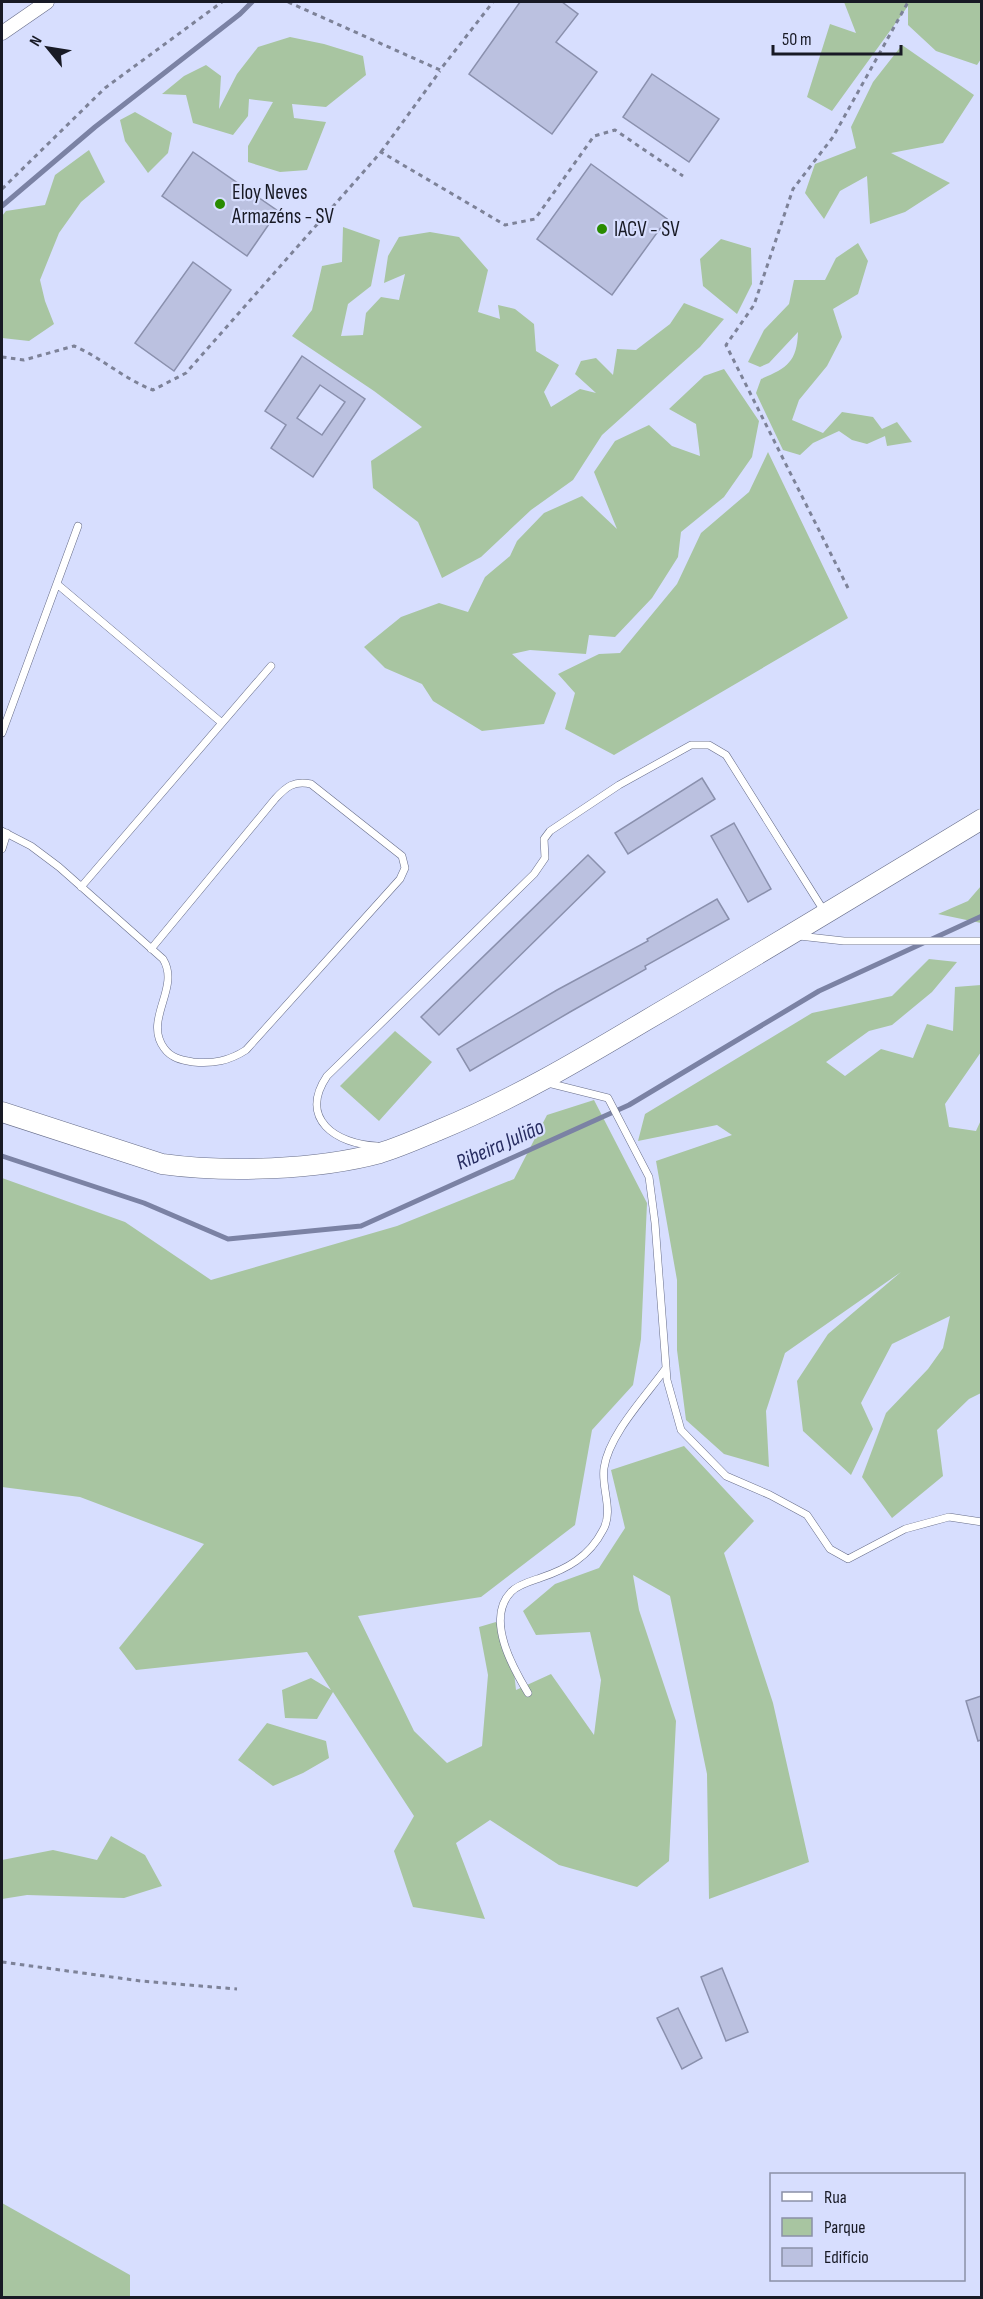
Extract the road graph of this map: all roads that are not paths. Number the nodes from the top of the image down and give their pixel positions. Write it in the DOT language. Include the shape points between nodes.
graph roads {
  1 [pos="46,2"];
  2 [pos="2,14"];
  3 [pos="6,29"];
  4 [pos="78,526"];
  5 [pos="57,584"];
  6 [pos="272,666"];
  7 [pos="222,723"];
  8 [pos="2,733"];
  9 [pos="981,819"];
  10 [pos="4,832"];
  11 [pos="2,849"];
  12 [pos="81,887"];
  13 [pos="825,914"];
  14 [pos="790,936"];
  15 [pos="981,941"];
  16 [pos="151,949"];
  17 [pos="543,1081"];
  18 [pos="2,1112"];
  19 [pos="398,1147"];
  20 [pos="666,1368"];
  21 [pos="981,1522"];
  22 [pos="528,1693"];
  1 -- 3 [label="street"];
  2 -- 3 [label="street"];
  4 -- 5 [label="lane"];
  5 -- 7 [label="lane"];
  5 -- 8 [label="lane"];
  6 -- 7 [label="lane"];
  7 -- 12 [label="lane"];
  9 -- 13 [label="main road"];
  10 -- 11 [label="lane"];
  10 -- 12 [label="lane" via="31,846"];
  12 -- 16 [label="lane"];
  13 -- 14 [label="main road"];
  13 -- 19 [label="lane" via="726,755 709,745 692,745 649,767 550,831 544,839 545,858 534,874 323,1082 316,1111 332,1132 371,1146"];
  14 -- 15 [label="lane" via="844,941"];
  14 -- 17 [label="main road"];
  16 -- 16 [label="lane" via="275,799 286,787 299,782 311,784 402,856 405,868 400,879 246,1050 231,1059 182,1060 169,1054 158,1039 156,1024 168,983 168,968"];
  17 -- 19 [label="main road"];
  17 -- 20 [label="lane" via="608,1098 649,1178"];
  18 -- 19 [label="main road" via="177,1166 307,1166"];
  20 -- 21 [label="lane" via="681,1430 726,1476 807,1515 830,1549 848,1559 905,1529 949,1517"];
  20 -- 22 [label="lane" via="608,1452 603,1469 608,1520 603,1532 567,1569 511,1591 504,1604 502,1639 513,1669"];
}
